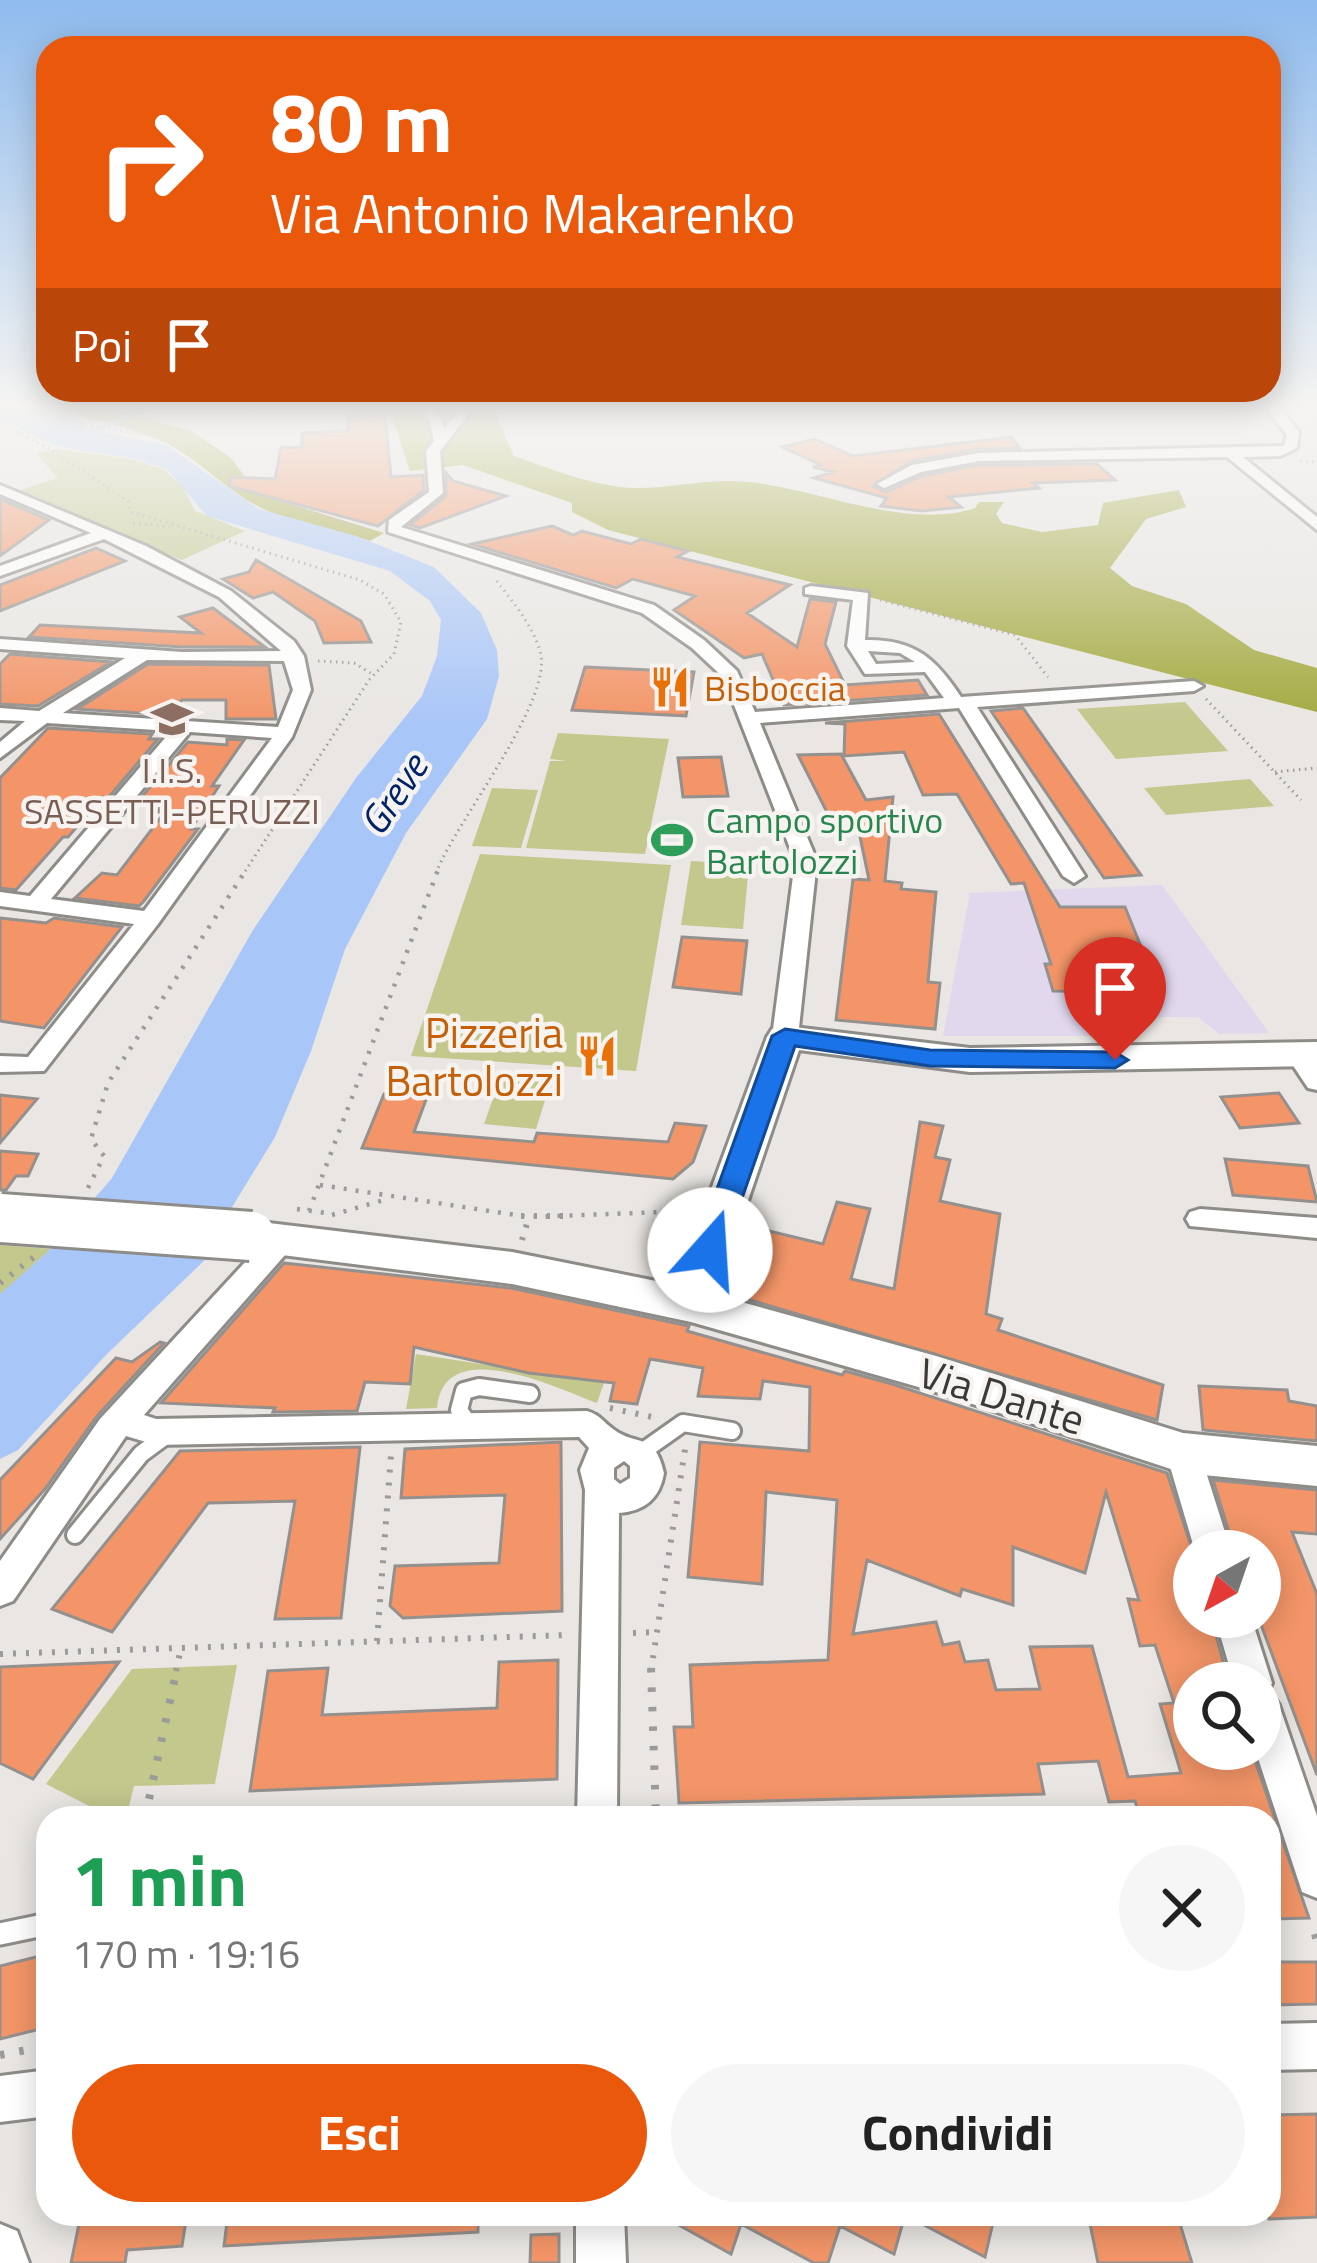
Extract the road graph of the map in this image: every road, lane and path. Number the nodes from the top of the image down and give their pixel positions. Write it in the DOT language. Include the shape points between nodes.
graph roads {
  1 [pos="57,513"];
  2 [pos="133,513"];
  3 [pos="315,513"];
  4 [pos="409,513"];
  5 [pos="186,529"];
  6 [pos="101,531"];
  7 [pos="385,536"];
  8 [pos="0,572"];
  9 [pos="487,580"];
  10 [pos="811,591"];
  11 [pos="862,596"];
  12 [pos="0,644"];
  13 [pos="143,655"];
  14 [pos="296,659"];
  15 [pos="374,675"];
  16 [pos="1194,686"];
  17 [pos="1063,695"];
  18 [pos="960,703"];
  19 [pos="0,714"];
  20 [pos="40,718"];
  21 [pos="748,718"];
  22 [pos="183,730"];
  23 [pos="285,733"];
  24 [pos="0,752"];
  25 [pos="1317,768"];
  26 [pos="1274,772"];
  27 [pos="1301,800"];
  28 [pos="1074,876"];
  29 [pos="0,898"];
  30 [pos="36,903"];
  31 [pos="150,919"];
  32 [pos="785,1036"];
  33 [pos="0,1064"];
  34 [pos="1311,1064"];
  35 [pos="320,1185"];
  36 [pos="87,1190"];
  37 [pos="389,1198"];
  38 [pos="0,1217"];
  39 [pos="720,1217"];
  40 [pos="1200,1219"];
  41 [pos="285,1224"];
  42 [pos="1317,1228"];
  43 [pos="35,1256"];
  44 [pos="0,1283"];
  45 [pos="691,1305"];
  46 [pos="530,1394"];
  47 [pos="125,1417"];
  48 [pos="394,1426"];
  49 [pos="470,1426"];
  50 [pos="732,1431"];
  51 [pos="174,1432"];
  52 [pos="687,1438"];
  53 [pos="626,1453"];
  54 [pos="1184,1454"];
  55 [pos="1317,1466"];
  56 [pos="602,1490"];
  57 [pos="1207,1530"];
  58 [pos="76,1535"];
  59 [pos="0,1590"];
  60 [pos="656,1632"];
  61 [pos="621,1633"];
  62 [pos="574,1634"];
  63 [pos="377,1641"];
  64 [pos="182,1648"];
  65 [pos="0,1654"];
  66 [pos="1281,1768"];
  67 [pos="148,1806"];
  68 [pos="597,1806"];
  69 [pos="656,1806"];
  70 [pos="1317,1877"];
  71 [pos="36,1926"];
  72 [pos="0,1934"];
  73 [pos="1317,2046"];
  74 [pos="36,2048"];
  75 [pos="1281,2048"];
  76 [pos="0,2055"];
  77 [pos="36,2094"];
  78 [pos="0,2099"];
  79 [pos="600,2226"];
  80 [pos="0,2248"];
  81 [pos="4,2263"];
  82 [pos="601,2263"];
  1 -- 6 [label="street"];
  2 -- 5 [label="path"];
  3 -- 7 [label="path"];
  4 -- 21 [label="street" via="393,529 654,612 730,675"];
  5 -- 6 [label="path" via="144,523"];
  5 -- 15 [label="path" via="328,568 384,594 401,622 394,653"];
  6 -- 8 [label="street"];
  6 -- 14 [label="street" via="225,594"];
  9 -- 35 [label="path" via="520,611 542,668 527,716 449,840"];
  10 -- 11 [label="street"];
  11 -- 17 [label="path" via="1015,635"];
  11 -- 18 [label="street" via="856,646 871,670 932,666"];
  12 -- 13 [label="street"];
  13 -- 14 [label="street"];
  13 -- 20 [label="street"];
  14 -- 15 [label="path" via="355,663"];
  14 -- 23 [label="street" via="301,700"];
  15 -- 36 [label="path" via="108,1082 91,1138 104,1156"];
  16 -- 17 [label="street"];
  16 -- 26 [label="path"];
  17 -- 18 [label="street"];
  18 -- 21 [label="street"];
  18 -- 28 [label="street"];
  19 -- 20 [label="street"];
  20 -- 22 [label="street"];
  20 -- 24 [label="street"];
  21 -- 32 [label="street" via="806,861"];
  22 -- 23 [label="street"];
  22 -- 30 [label="street"];
  23 -- 31 [label="street"];
  25 -- 26 [label="path"];
  26 -- 27 [label="path"];
  29 -- 30 [label="street"];
  30 -- 31 [label="street"];
  31 -- 33 [label="street" via="35,1065"];
  32 -- 34 [label="main road" via="970,1060"];
  32 -- 39 [label="main road"];
  35 -- 37 [label="path"];
  35 -- 41 [label="path"];
  37 -- 39 [label="path" via="530,1216 687,1210"];
  37 -- 41 [label="path"];
  38 -- 41 [label="main road, Via Dante, bridge"];
  39 -- 45 [label="main road"];
  40 -- 42 [label="street"];
  41 -- 45 [label="main road, Via Dante"];
  41 -- 47 [label="street"];
  43 -- 44 [label="path"];
  45 -- 54 [label="main road, Via Dante"];
  46 -- 49 [label="lane" via="464,1391 457,1404"];
  47 -- 51 [label="street" via="145,1430"];
  47 -- 59 [label="street"];
  48 -- 49 [label="street"];
  48 -- 51 [label="street"];
  48 -- 63 [label="path"];
  49 -- 53 [label="street" via="587,1424"];
  50 -- 53 [label="lane" via="683,1423"];
  51 -- 58 [label="lane" via="141,1454"];
  52 -- 60 [label="path"];
  53 -- 56 [label="street" via="595,1468"];
  53 -- 56 [label="street" via="650,1467 644,1489 628,1497"];
  54 -- 55 [label="main road, Via Dante"];
  54 -- 57 [label="street"];
  56 -- 68 [label="street"];
  60 -- 61 [label="path"];
  60 -- 69 [label="path"];
  62 -- 63 [label="path"];
  63 -- 64 [label="path"];
  64 -- 65 [label="path"];
  64 -- 67 [label="path"];
  66 -- 70 [label="street"];
  71 -- 72 [label="lane"];
  73 -- 75 [label="street"];
  74 -- 76 [label="path"];
  77 -- 78 [label="street"];
  79 -- 82 [label="street"];
  80 -- 81 [label="street"];
}
